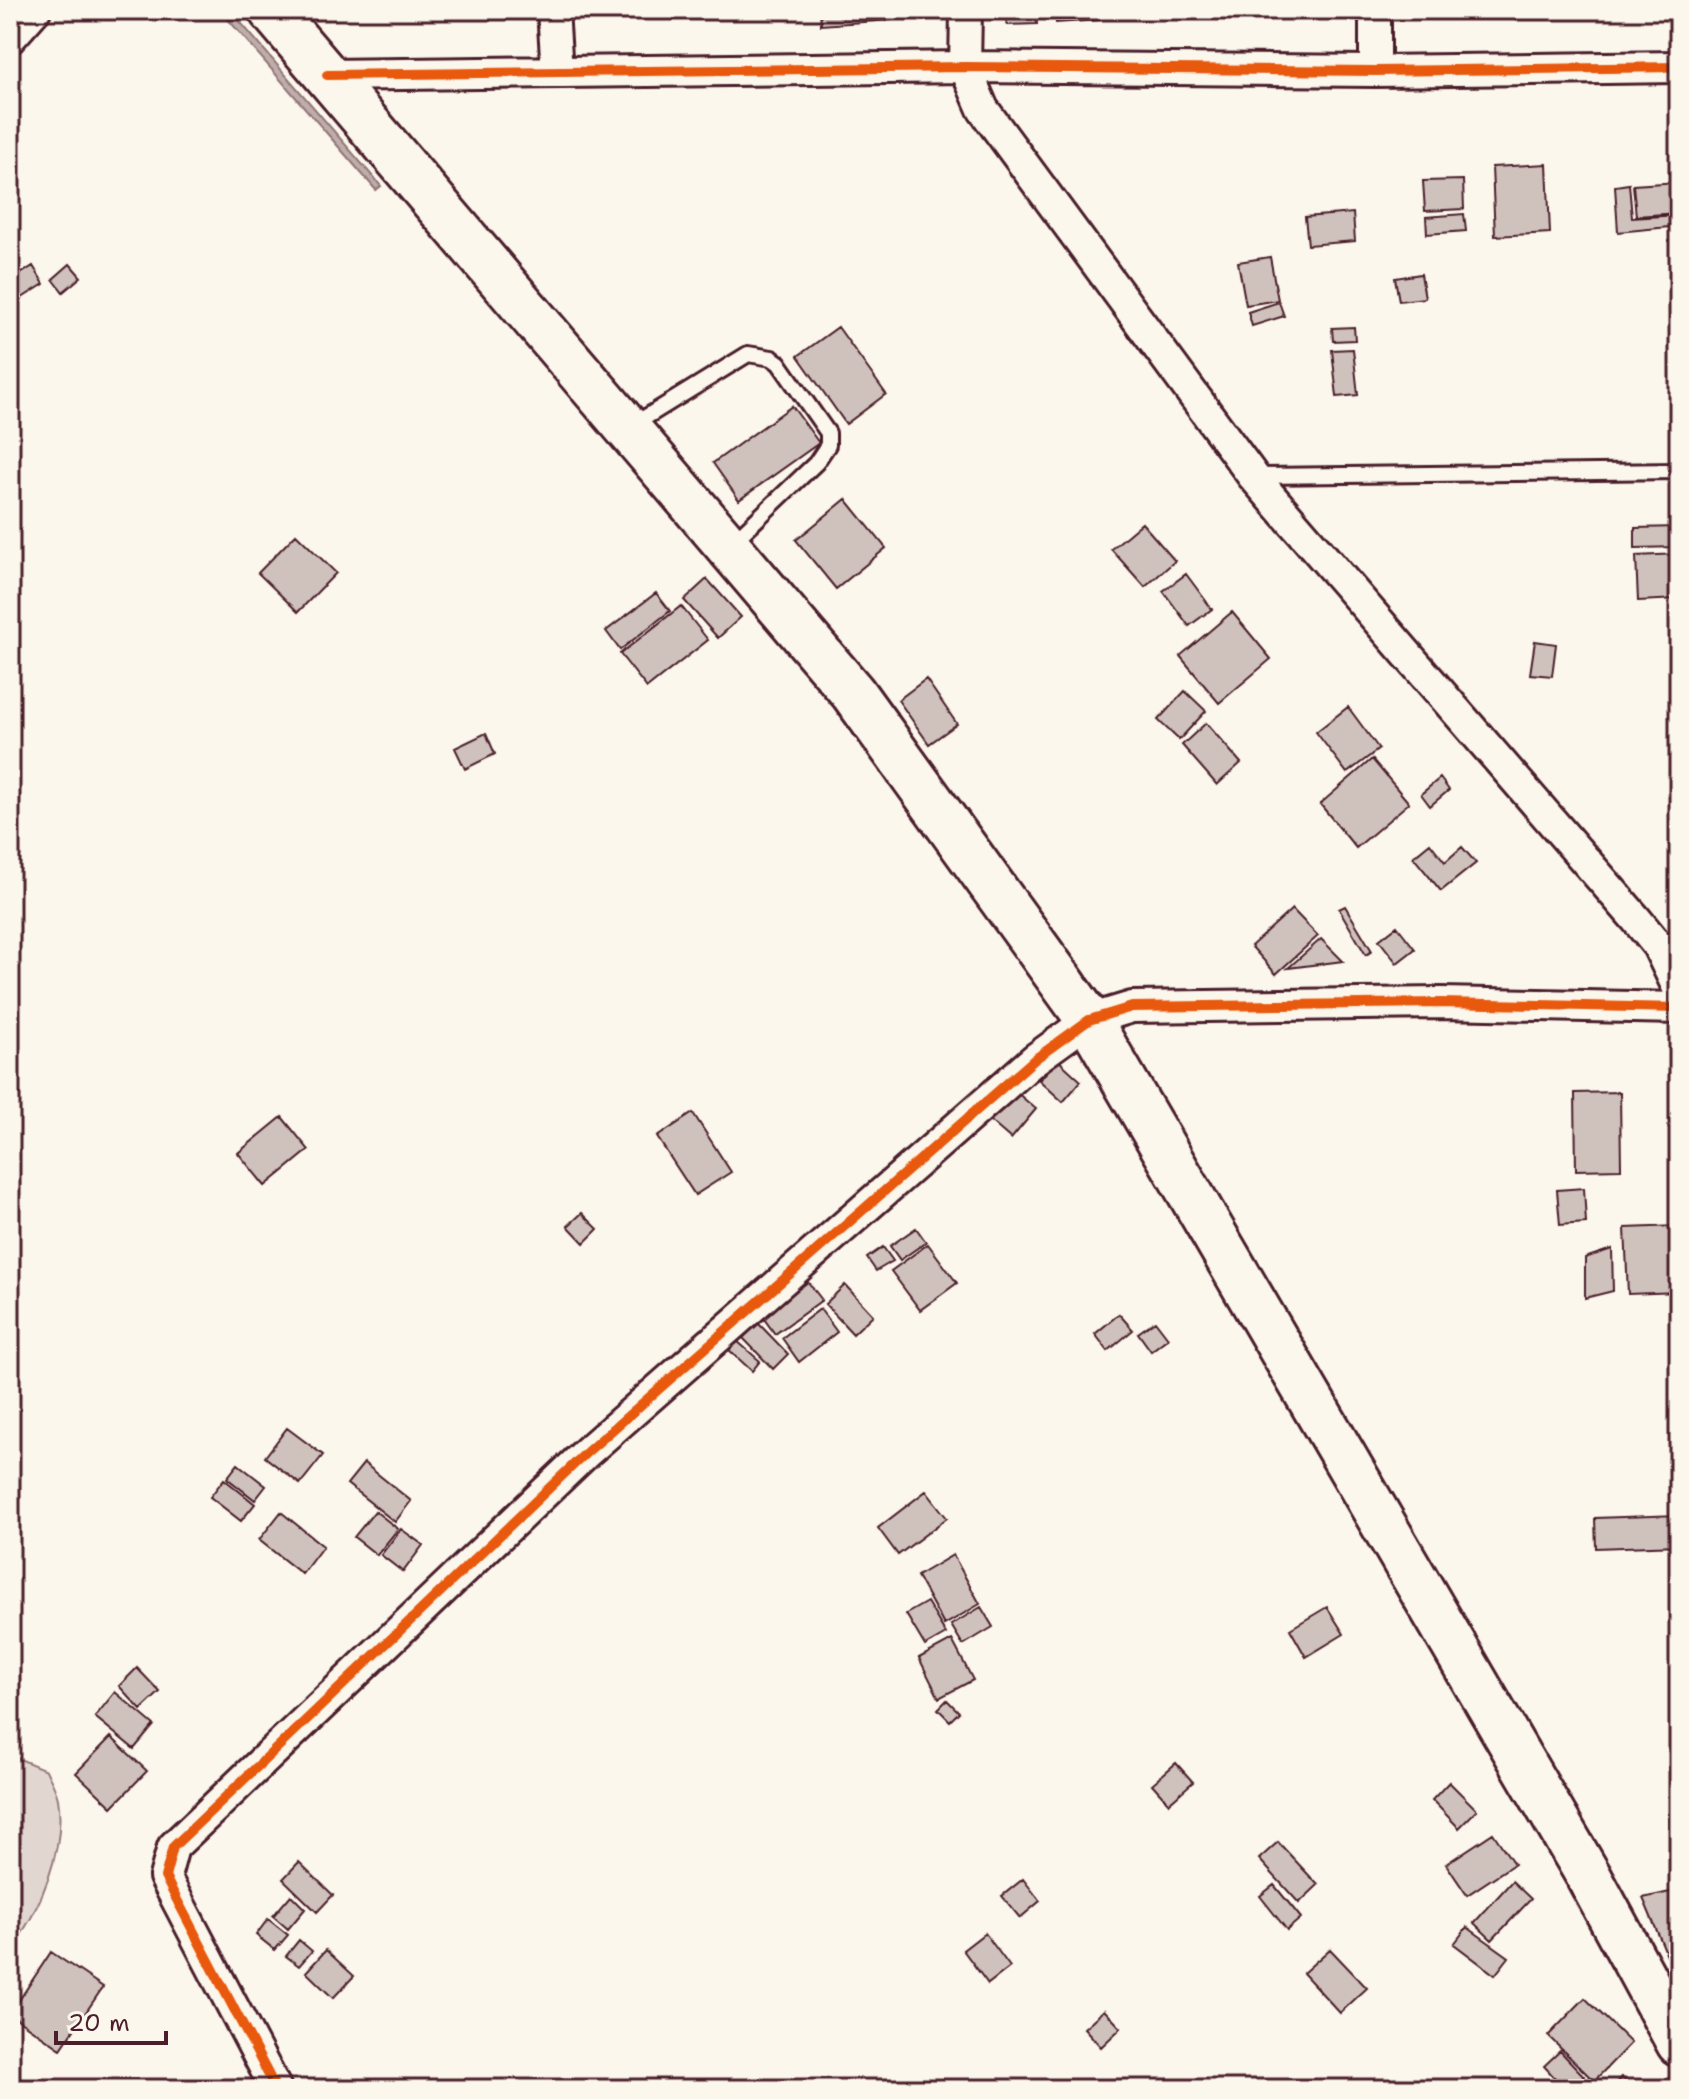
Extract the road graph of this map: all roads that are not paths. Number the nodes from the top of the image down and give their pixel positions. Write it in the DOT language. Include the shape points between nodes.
graph roads {
  1 [pos="35,10"];
  2 [pos="271,10"];
  3 [pos="553,10"];
  4 [pos="966,10"];
  5 [pos="1375,10"];
  6 [pos="10,38"];
  7 [pos="965,67"];
  8 [pos="1679,67"];
  9 [pos="1375,71"];
  10 [pos="557,72"];
  11 [pos="327,75"];
  12 [pos="629,427"];
  13 [pos="1679,471"];
  14 [pos="1253,476"];
  15 [pos="730,545"];
  16 [pos="1679,990"];
  17 [pos="1679,1008"];
  18 [pos="1089,1020"];
  19 [pos="1679,2043"];
  20 [pos="270,2086"];
  1 -- 6 [label="street"];
  2 -- 11 [label="main road"];
  3 -- 10 [label="street"];
  4 -- 7 [label="street"];
  5 -- 9 [label="street"];
  7 -- 9 [label="street"];
  7 -- 10 [label="street"];
  7 -- 14 [label="street" via="983,109"];
  8 -- 9 [label="street"];
  10 -- 11 [label="street"];
  11 -- 12 [label="main road"];
  12 -- 15 [label="main road"];
  12 -- 15 [label="lane" via="748,354 779,363 828,433 828,445 816,463"];
  13 -- 14 [label="lane"];
  14 -- 16 [label="street" via="1636,919 1658,946"];
  15 -- 18 [label="main road" via="853,693"];
  17 -- 18 [label="street" via="1441,1003 1132,1007"];
  18 -- 19 [label="main road" via="1588,1875"];
  18 -- 20 [label="street" via="1035,1059 587,1452 173,1847 165,1877"];
}
